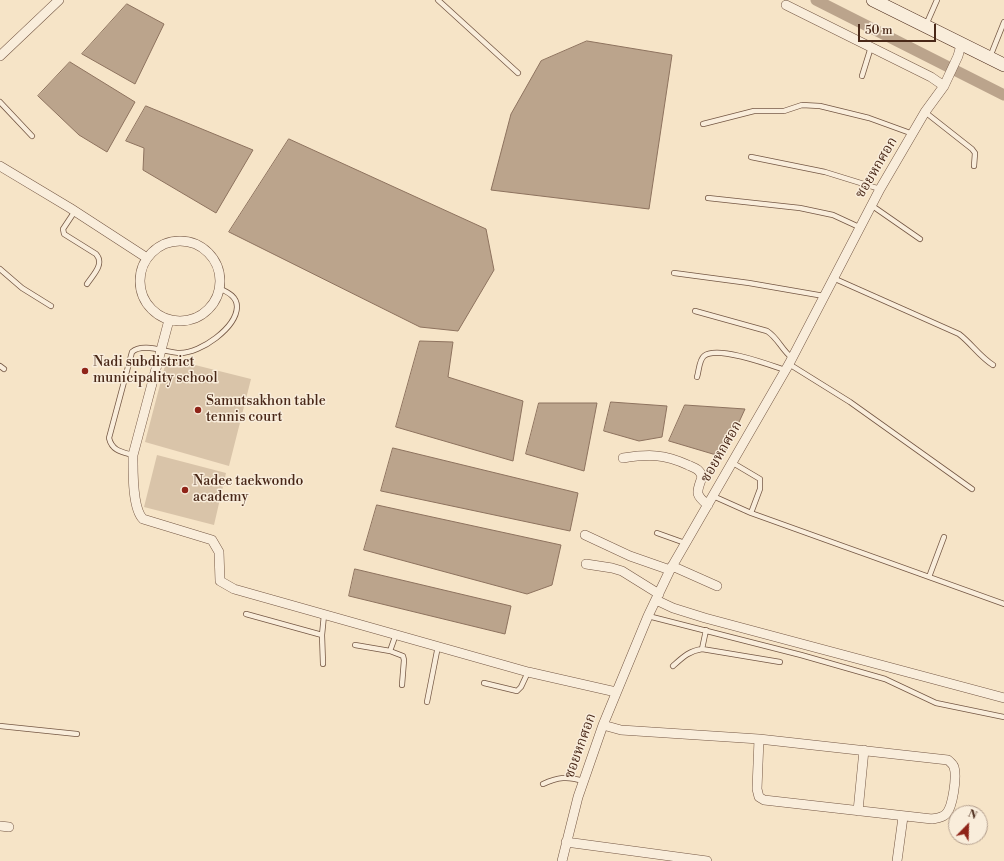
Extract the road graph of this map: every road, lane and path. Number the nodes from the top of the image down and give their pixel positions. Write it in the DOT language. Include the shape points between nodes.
graph roads {
  1 [pos="59,0"];
  2 [pos="438,0"];
  3 [pos="873,0"];
  4 [pos="937,0"];
  5 [pos="786,5"];
  6 [pos="1004,22"];
  7 [pos="926,27"];
  8 [pos="871,46"];
  9 [pos="960,50"];
  10 [pos="0,56"];
  11 [pos="989,58"];
  12 [pos="1004,66"];
  13 [pos="518,73"];
  14 [pos="862,76"];
  15 [pos="944,86"];
  16 [pos="0,102"];
  17 [pos="926,112"];
  18 [pos="703,124"];
  19 [pos="913,134"];
  20 [pos="32,136"];
  21 [pos="751,158"];
  22 [pos="0,166"];
  23 [pos="974,166"];
  24 [pos="880,189"];
  25 [pos="708,198"];
  26 [pos="871,205"];
  27 [pos="75,210"];
  28 [pos="859,227"];
  29 [pos="920,239"];
  30 [pos="147,258"];
  31 [pos="0,269"];
  32 [pos="674,273"];
  33 [pos="833,278"];
  34 [pos="87,284"];
  35 [pos="219,288"];
  36 [pos="824,296"];
  37 [pos="51,306"];
  38 [pos="695,311"];
  39 [pos="169,320"];
  40 [pos="160,350"];
  41 [pos="790,365"];
  42 [pos="992,365"];
  43 [pos="697,376"];
  44 [pos="133,455"];
  45 [pos="623,458"];
  46 [pos="736,464"];
  47 [pos="972,489"];
  48 [pos="716,497"];
  49 [pos="708,505"];
  50 [pos="751,513"];
  51 [pos="657,533"];
  52 [pos="585,535"];
  53 [pos="944,537"];
  54 [pos="685,543"];
  55 [pos="586,564"];
  56 [pos="673,568"];
  57 [pos="929,577"];
  58 [pos="717,586"];
  59 [pos="659,599"];
  60 [pos="1004,604"];
  61 [pos="246,614"];
  62 [pos="324,614"];
  63 [pos="652,617"];
  64 [pos="706,630"];
  65 [pos="396,634"];
  66 [pos="322,635"];
  67 [pos="355,645"];
  68 [pos="438,646"];
  69 [pos="702,649"];
  70 [pos="390,651"];
  71 [pos="780,662"];
  72 [pos="323,664"];
  73 [pos="673,666"];
  74 [pos="528,672"];
  75 [pos="484,683"];
  76 [pos="402,685"];
  77 [pos="616,692"];
  78 [pos="1004,698"];
  79 [pos="427,702"];
  80 [pos="1004,717"];
  81 [pos="0,726"];
  82 [pos="607,726"];
  83 [pos="77,734"];
  84 [pos="759,739"];
  85 [pos="864,750"];
  86 [pos="583,781"];
  87 [pos="543,784"];
  88 [pos="858,811"];
  89 [pos="903,817"];
  90 [pos="570,843"];
  91 [pos="562,861"];
  92 [pos="707,861"];
  93 [pos="897,861"];
  1 -- 10 [label="street"];
  2 -- 13 [label="lane"];
  3 -- 7 [label="street"];
  4 -- 7 [label="lane"];
  5 -- 8 [label="street"];
  6 -- 11 [label="lane"];
  7 -- 9 [label="street"];
  8 -- 14 [label="lane"];
  8 -- 15 [label="street"];
  9 -- 11 [label="street"];
  9 -- 15 [label="street, ซอยหกศอก"];
  11 -- 12 [label="street"];
  15 -- 17 [label="street, ซอยหกศอก"];
  16 -- 20 [label="lane"];
  17 -- 19 [label="street, ซอยหกศอก"];
  17 -- 23 [label="lane" via="972,149 975,153"];
  18 -- 19 [label="lane" via="754,111 784,111 802,105 820,106 869,118"];
  19 -- 24 [label="street, ซอยหกศอก"];
  21 -- 24 [label="lane" via="825,172"];
  22 -- 27 [label="street"];
  24 -- 26 [label="street, ซอยหกศอก"];
  25 -- 28 [label="lane" via="800,208 832,215"];
  26 -- 28 [label="street, ซอยหกศอก"];
  26 -- 29 [label="lane"];
  27 -- 30 [label="street"];
  27 -- 34 [label="lane" via="63,229 64,234 100,258 100,264"];
  28 -- 33 [label="street, ซอยหกศอก"];
  30 -- 35 [label="street" via="165,244 195,244 213,259 219,273"];
  30 -- 39 [label="street" via="141,272 142,294 155,313"];
  31 -- 37 [label="lane" via="22,288"];
  32 -- 36 [label="lane"];
  33 -- 36 [label="street, ซอยหกศอก"];
  33 -- 42 [label="lane" via="959,334"];
  35 -- 39 [label="street" via="214,302 198,317 184,321"];
  35 -- 40 [label="lane" via="232,294 237,302 233,321 210,342 194,350 181,353"];
  36 -- 41 [label="street, ซอยหกศอก"];
  38 -- 41 [label="lane" via="767,331 774,335"];
  39 -- 40 [label="street"];
  40 -- 44 [label="street"];
  40 -- 44 [label="lane" via="136,348 132,352 110,438 111,445 116,450"];
  41 -- 43 [label="lane" via="712,352 702,359"];
  41 -- 46 [label="street, ซอยหกศอก"];
  41 -- 47 [label="lane" via="850,402"];
  44 -- 62 [label="street" via="137,506 143,519 212,540 219,552 220,581 225,585"];
  45 -- 49 [label="street" via="644,454 661,455 697,469 702,477 697,494"];
  46 -- 48 [label="street, ซอยหกศอก"];
  46 -- 50 [label="lane" via="760,479 761,484"];
  48 -- 49 [label="street, ซอยหกศอก"];
  48 -- 50 [label="lane"];
  49 -- 54 [label="street, ซอยหกศอก"];
  50 -- 57 [label="lane"];
  51 -- 54 [label="lane"];
  52 -- 56 [label="street" via="630,556"];
  53 -- 57 [label="lane"];
  54 -- 56 [label="street, ซอยหกศอก"];
  55 -- 59 [label="street" via="622,571"];
  56 -- 58 [label="street"];
  56 -- 59 [label="street, ซอยหกศอก"];
  57 -- 60 [label="lane"];
  59 -- 63 [label="street, ซอยหกศอก"];
  59 -- 78 [label="street" via="673,608"];
  61 -- 66 [label="lane"];
  62 -- 65 [label="street"];
  62 -- 66 [label="lane"];
  63 -- 64 [label="lane"];
  63 -- 77 [label="street, ซอยหกศอก"];
  64 -- 69 [label="lane"];
  64 -- 80 [label="lane" via="885,679 936,703"];
  65 -- 68 [label="street"];
  65 -- 70 [label="lane"];
  66 -- 72 [label="lane"];
  67 -- 70 [label="lane"];
  68 -- 74 [label="street"];
  68 -- 79 [label="lane"];
  69 -- 71 [label="lane"];
  69 -- 73 [label="lane" via="692,651"];
  70 -- 76 [label="lane" via="403,656"];
  74 -- 75 [label="lane" via="517,690"];
  74 -- 77 [label="street"];
  77 -- 82 [label="street, ซอยหกศอก"];
  81 -- 83 [label="lane"];
  82 -- 84 [label="street" via="621,730"];
  82 -- 86 [label="street, ซอยหกศอก"];
  84 -- 85 [label="street"];
  84 -- 88 [label="street" via="757,789 759,796 764,800"];
  85 -- 88 [label="street"];
  85 -- 89 [label="street" via="948,760 952,764 955,772 953,799 946,814 932,819"];
  86 -- 87 [label="lane" via="560,777"];
  86 -- 90 [label="street, ซอยหกศอก"];
  88 -- 89 [label="street"];
  89 -- 93 [label="street"];
  90 -- 91 [label="street, ซอยหกศอก"];
  90 -- 92 [label="street"];
}
